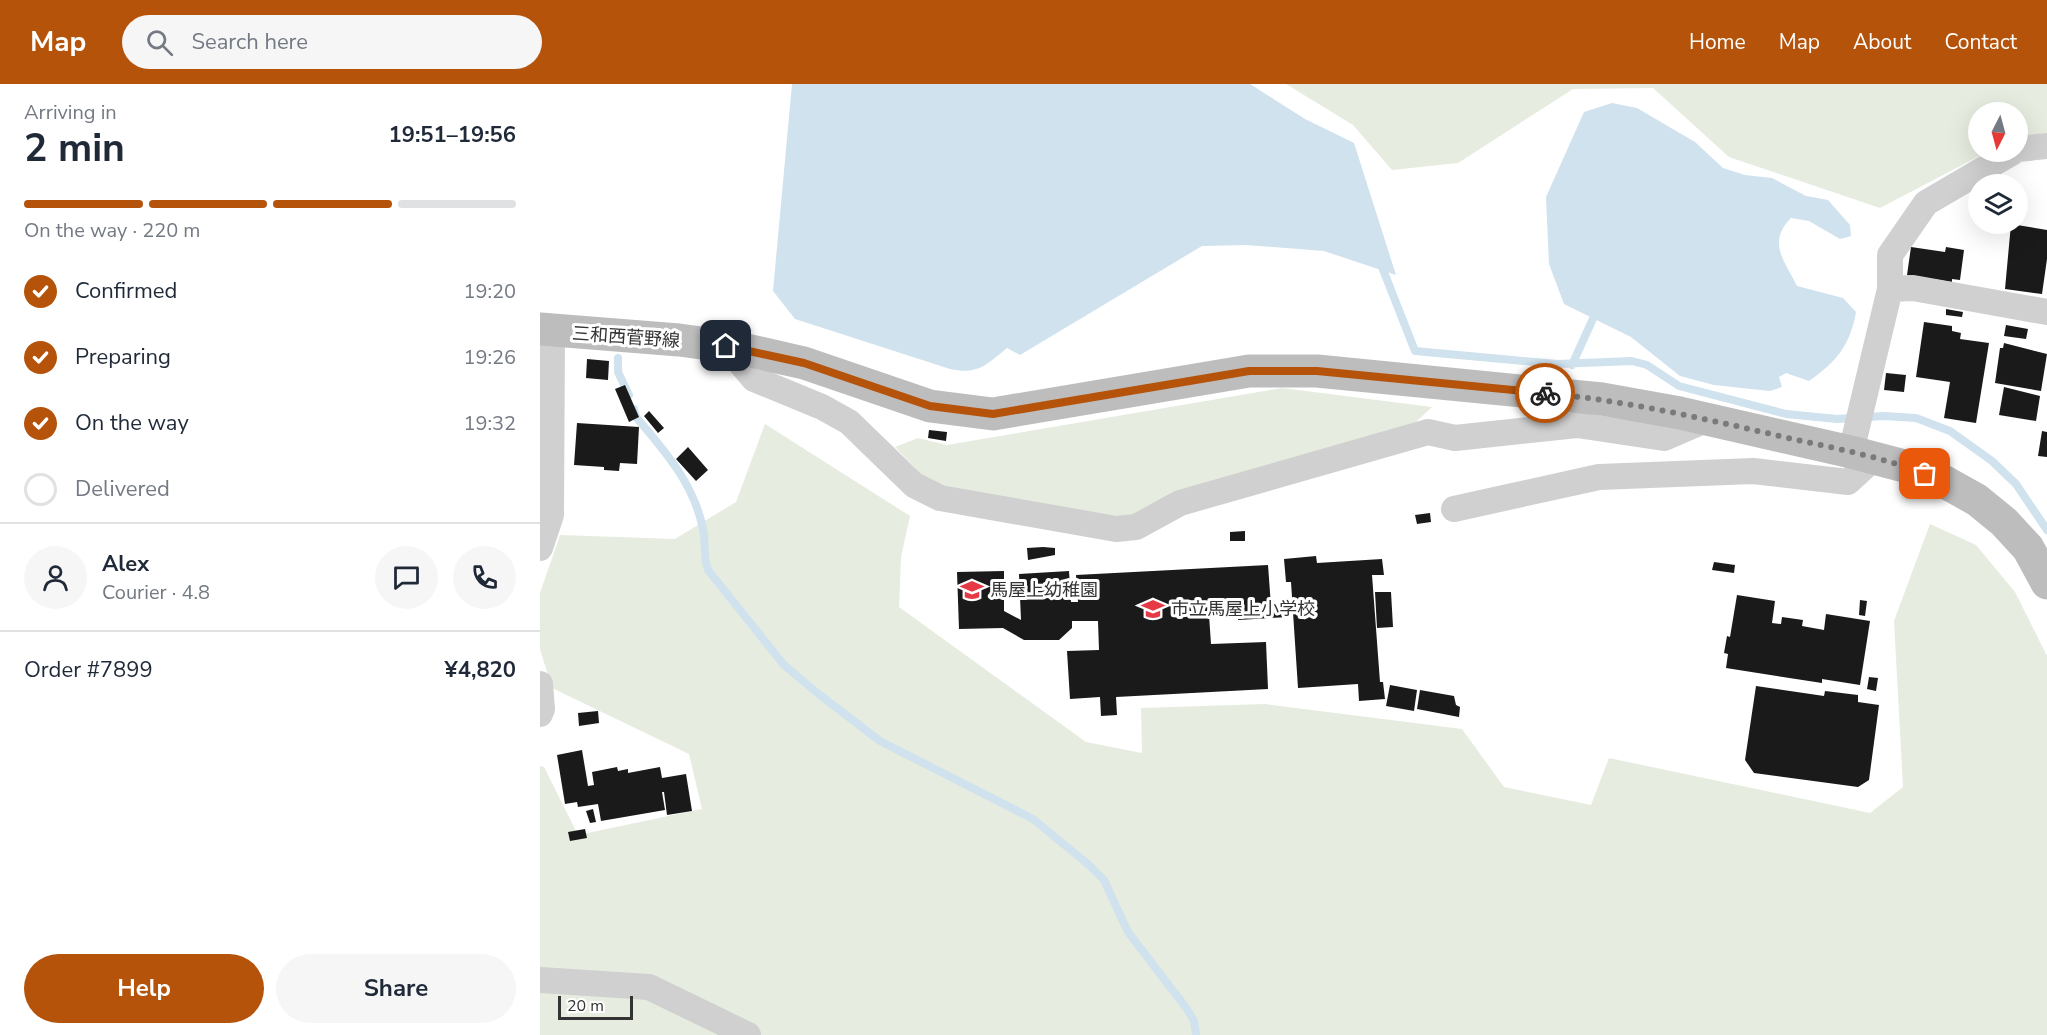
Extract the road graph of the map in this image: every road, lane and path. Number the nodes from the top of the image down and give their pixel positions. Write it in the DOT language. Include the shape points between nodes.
graph roads {
  1 [pos="2047,146"];
  2 [pos="2028,148"];
  3 [pos="1996,162"];
  4 [pos="1890,289"];
  5 [pos="2047,312"];
  6 [pos="546,330"];
  7 [pos="726,346"];
  8 [pos="1708,419"];
  9 [pos="1861,435"];
  10 [pos="1454,509"];
  11 [pos="540,548"];
  12 [pos="2047,583"];
  13 [pos="540,684"];
  14 [pos="540,714"];
  15 [pos="540,980"];
  16 [pos="748,1035"];
  1 -- 2 [label="street"];
  3 -- 4 [label="street" via="1926,203 1890,255"];
  4 -- 5 [label="street" via="1913,288"];
  4 -- 9 [label="street"];
  6 -- 7 [label="main road, 三和西菅野線"];
  6 -- 11 [label="street" via="551,515"];
  7 -- 8 [label="main road, 三和西菅野線" via="804,363 930,406 993,414 1249,371 1317,371 1602,399"];
  7 -- 8 [label="street" via="754,379 849,422 914,485 940,498 1116,529 1136,527 1180,503 1428,432 1455,438 1578,425 1664,438"];
  8 -- 9 [label="main road, 三和西菅野線"];
  9 -- 10 [label="street" via="1848,482 1753,471 1599,477"];
  9 -- 12 [label="main road, 三和西菅野線" via="1908,467 1977,500 2028,548"];
  13 -- 14 [label="street"];
  15 -- 16 [label="street" via="649,987"];
}
